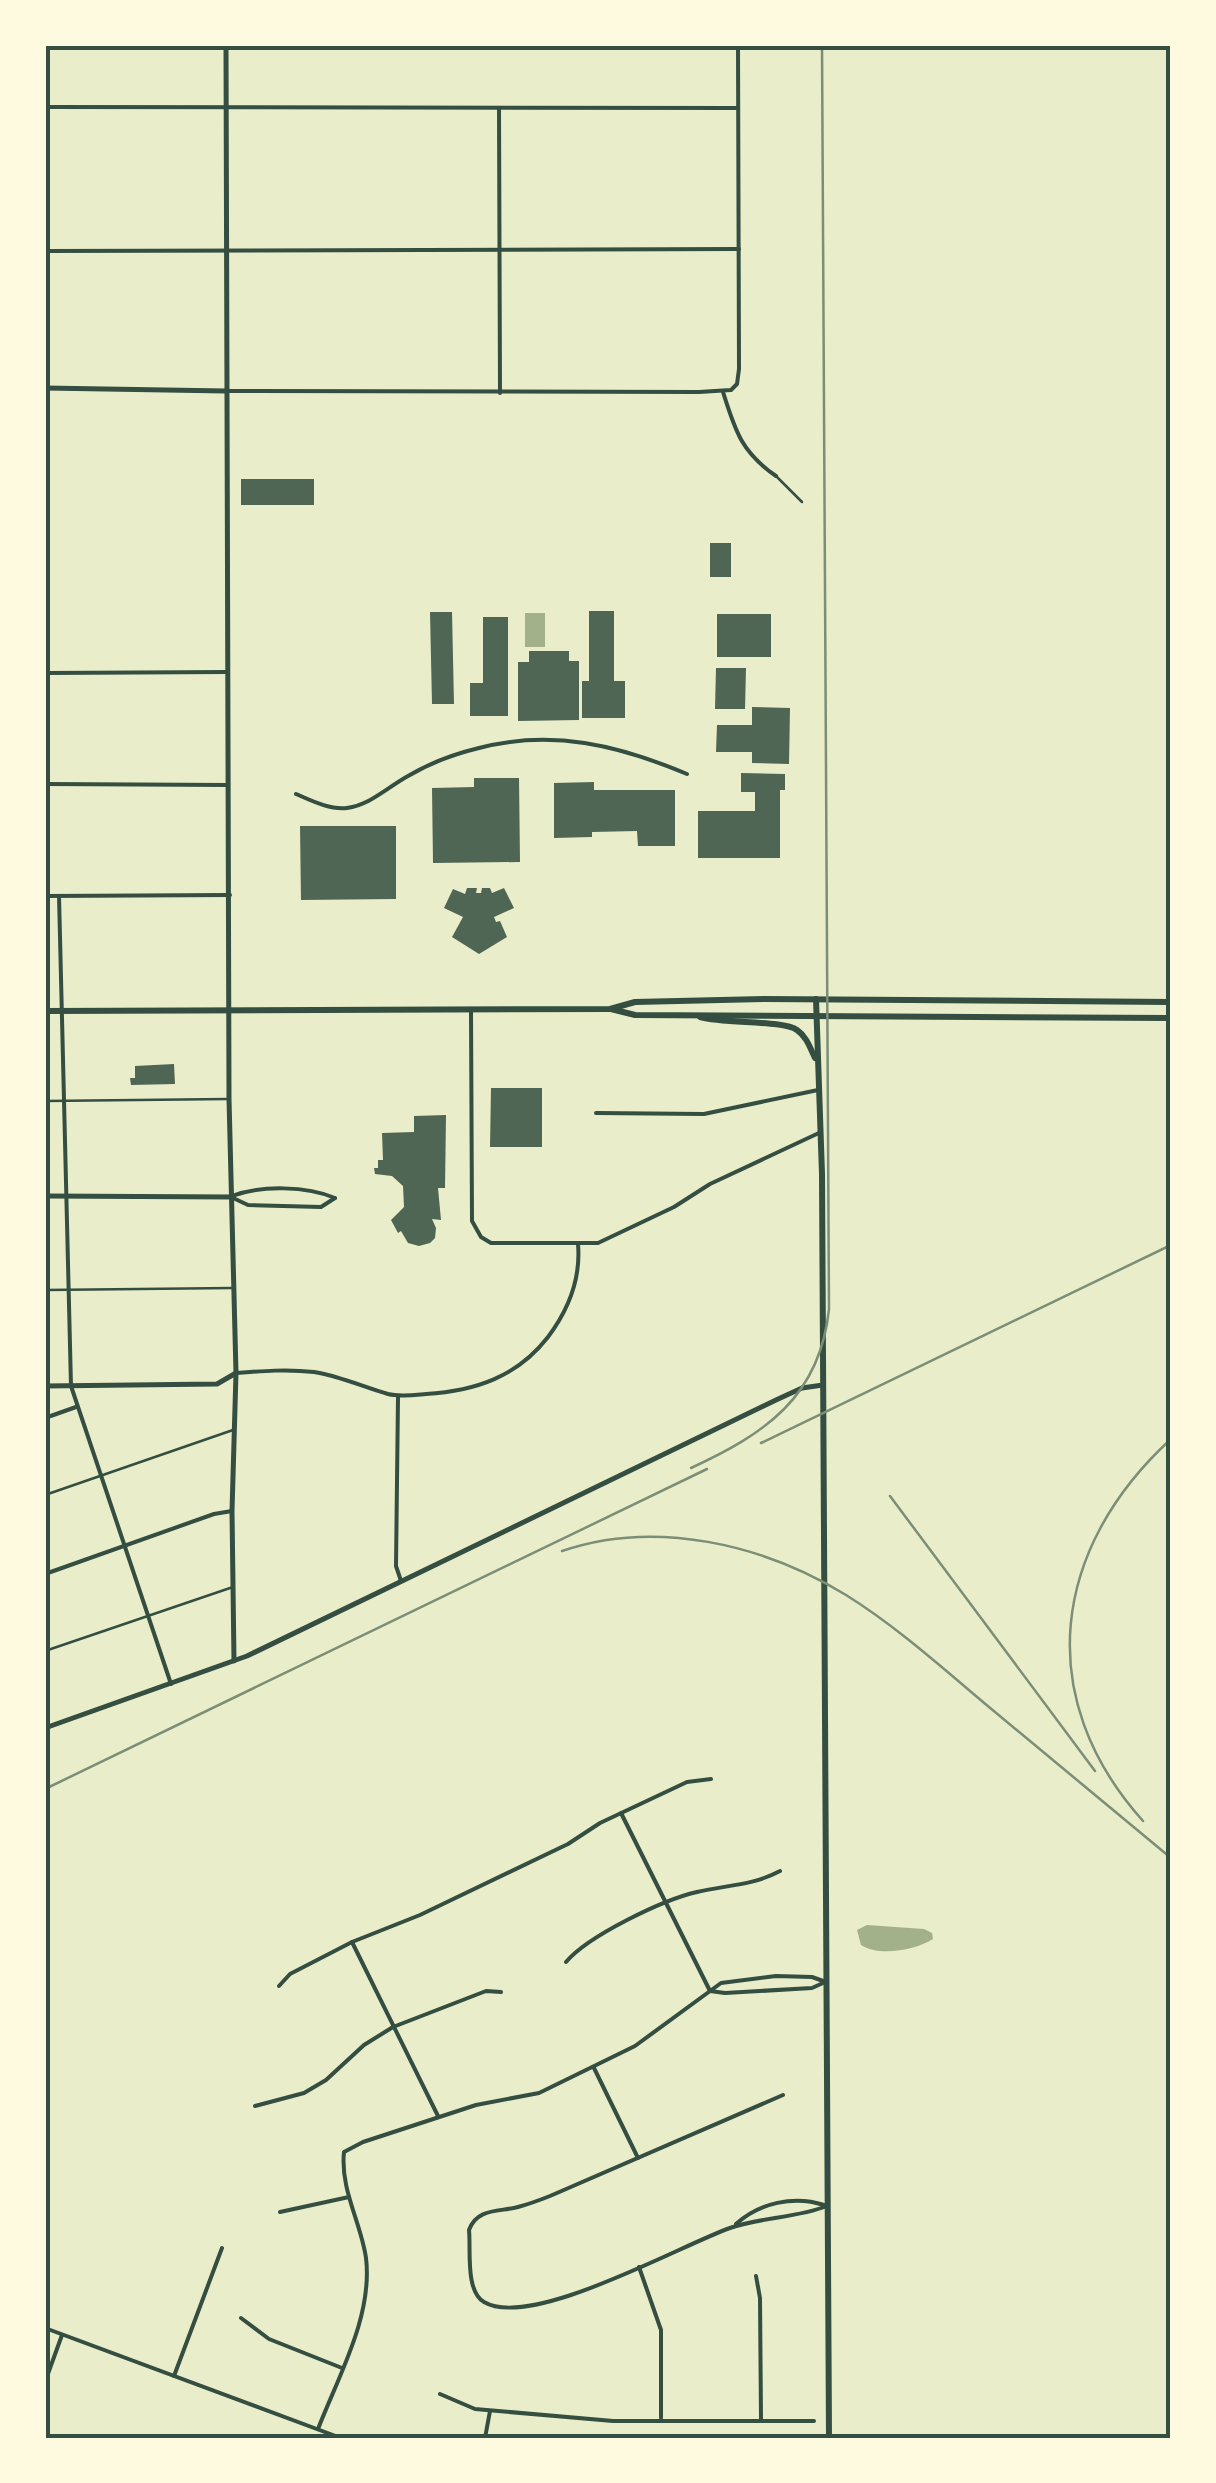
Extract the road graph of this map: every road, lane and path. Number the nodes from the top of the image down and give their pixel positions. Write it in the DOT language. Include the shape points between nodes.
graph roads {
  1 [pos="226,45"];
  2 [pos="738,45"];
  3 [pos="45,107"];
  4 [pos="226,108"];
  5 [pos="499,108"];
  6 [pos="738,108"];
  7 [pos="739,249"];
  8 [pos="499,250"];
  9 [pos="45,251"];
  10 [pos="225,251"];
  11 [pos="45,388"];
  12 [pos="226,391"];
  13 [pos="723,392"];
  14 [pos="500,393"];
  15 [pos="776,476"];
  16 [pos="802,502"];
  17 [pos="45,672"];
  18 [pos="228,672"];
  19 [pos="687,774"];
  20 [pos="45,784"];
  21 [pos="228,784"];
  22 [pos="296,794"];
  23 [pos="230,895"];
  24 [pos="45,896"];
  25 [pos="59,896"];
  26 [pos="816,999"];
  27 [pos="1171,1002"];
  28 [pos="471,1009"];
  29 [pos="610,1009"];
  30 [pos="45,1010"];
  31 [pos="61,1010"];
  32 [pos="229,1010"];
  33 [pos="694,1015"];
  34 [pos="816,1017"];
  35 [pos="1171,1018"];
  36 [pos="816,1060"];
  37 [pos="818,1090"];
  38 [pos="229,1099"];
  39 [pos="45,1100"];
  40 [pos="64,1100"];
  41 [pos="596,1113"];
  42 [pos="822,1132"];
  43 [pos="45,1196"];
  44 [pos="65,1196"];
  45 [pos="231,1197"];
  46 [pos="578,1244"];
  47 [pos="234,1288"];
  48 [pos="45,1290"];
  49 [pos="67,1290"];
  50 [pos="236,1373"];
  51 [pos="823,1385"];
  52 [pos="45,1386"];
  53 [pos="71,1386"];
  54 [pos="398,1396"];
  55 [pos="76,1407"];
  56 [pos="45,1418"];
  57 [pos="236,1429"];
  58 [pos="100,1476"];
  59 [pos="45,1495"];
  60 [pos="232,1511"];
  61 [pos="122,1545"];
  62 [pos="45,1574"];
  63 [pos="401,1581"];
  64 [pos="233,1586"];
  65 [pos="147,1616"];
  66 [pos="45,1651"];
  67 [pos="234,1661"];
  68 [pos="171,1684"];
  69 [pos="45,1728"];
  70 [pos="711,1779"];
  71 [pos="622,1813"];
  72 [pos="780,1871"];
  73 [pos="664,1904"];
  74 [pos="352,1942"];
  75 [pos="566,1962"];
  76 [pos="826,1982"];
  77 [pos="279,1986"];
  78 [pos="710,1991"];
  79 [pos="501,1992"];
  80 [pos="394,2027"];
  81 [pos="594,2068"];
  82 [pos="784,2095"];
  83 [pos="255,2106"];
  84 [pos="438,2116"];
  85 [pos="638,2158"];
  86 [pos="349,2197"];
  87 [pos="828,2206"];
  88 [pos="280,2212"];
  89 [pos="732,2227"];
  90 [pos="222,2248"];
  91 [pos="639,2267"];
  92 [pos="756,2276"];
  93 [pos="241,2318"];
  94 [pos="45,2328"];
  95 [pos="63,2335"];
  96 [pos="342,2368"];
  97 [pos="174,2376"];
  98 [pos="45,2382"];
  99 [pos="440,2394"];
  100 [pos="490,2411"];
  101 [pos="661,2420"];
  102 [pos="761,2420"];
  103 [pos="814,2420"];
  104 [pos="318,2429"];
  105 [pos="341,2438"];
  106 [pos="485,2438"];
  107 [pos="829,2438"];
  1 -- 4 [label="street"];
  2 -- 6 [label="street"];
  3 -- 4 [label="street"];
  4 -- 5 [label="street"];
  4 -- 10 [label="street"];
  5 -- 6 [label="street"];
  5 -- 8 [label="street"];
  6 -- 7 [label="street"];
  7 -- 8 [label="street"];
  7 -- 13 [label="street" via="739,370 736,384"];
  8 -- 10 [label="street"];
  8 -- 14 [label="street"];
  9 -- 10 [label="street"];
  10 -- 12 [label="street"];
  11 -- 12 [label="street"];
  12 -- 14 [label="street"];
  12 -- 18 [label="street"];
  13 -- 14 [label="street"];
  13 -- 15 [label="street" via="735,433"];
  15 -- 16 [label="lane"];
  17 -- 18 [label="street"];
  18 -- 21 [label="street"];
  19 -- 22 [label="street" via="606,745 536,739 450,756 347,808"];
  20 -- 21 [label="street"];
  21 -- 23 [label="street"];
  23 -- 25 [label="street"];
  23 -- 32 [label="street"];
  24 -- 25 [label="street"];
  25 -- 31 [label="street"];
  26 -- 27 [label="main road"];
  26 -- 29 [label="main road" via="635,1002"];
  26 -- 34 [label="main road"];
  28 -- 29 [label="main road"];
  28 -- 32 [label="main road"];
  28 -- 46 [label="street" via="475,1231 491,1243"];
  29 -- 33 [label="main road" via="635,1016"];
  30 -- 31 [label="main road"];
  31 -- 32 [label="main road"];
  31 -- 40 [label="street"];
  32 -- 38 [label="street"];
  33 -- 34 [label="main road"];
  33 -- 36 [label="main road" via="788,1026 800,1032"];
  34 -- 35 [label="main road"];
  34 -- 36 [label="main road"];
  36 -- 37 [label="main road"];
  37 -- 41 [label="street" via="704,1114"];
  37 -- 42 [label="main road"];
  38 -- 40 [label="lane"];
  38 -- 45 [label="street"];
  39 -- 40 [label="lane"];
  40 -- 44 [label="street"];
  42 -- 46 [label="street" via="610,1239"];
  42 -- 51 [label="main road"];
  43 -- 44 [label="street"];
  44 -- 45 [label="street"];
  44 -- 49 [label="street"];
  45 -- 45 [label="street" via="248,1206 321,1207 335,1198 269,1190"];
  45 -- 47 [label="street"];
  46 -- 54 [label="street" via="574,1292 561,1320 516,1368 473,1388"];
  47 -- 49 [label="lane"];
  47 -- 50 [label="street"];
  48 -- 49 [label="lane"];
  49 -- 53 [label="street"];
  50 -- 53 [label="street" via="217,1384"];
  50 -- 54 [label="street" via="314,1372"];
  50 -- 57 [label="street"];
  51 -- 63 [label="street" via="789,1394"];
  51 -- 76 [label="main road"];
  52 -- 53 [label="street"];
  53 -- 55 [label="street"];
  54 -- 63 [label="street"];
  55 -- 56 [label="street"];
  55 -- 58 [label="street"];
  57 -- 58 [label="lane"];
  57 -- 60 [label="street"];
  58 -- 59 [label="lane"];
  58 -- 61 [label="street"];
  60 -- 61 [label="street"];
  60 -- 64 [label="street"];
  61 -- 62 [label="street"];
  61 -- 65 [label="street"];
  63 -- 67 [label="street"];
  64 -- 65 [label="lane"];
  64 -- 67 [label="street"];
  65 -- 66 [label="lane"];
  65 -- 68 [label="street"];
  67 -- 68 [label="street"];
  68 -- 69 [label="street"];
  70 -- 71 [label="street" via="687,1782"];
  71 -- 73 [label="street"];
  71 -- 74 [label="street" via="536,1860"];
  72 -- 73 [label="street"];
  73 -- 75 [label="street" via="580,1946"];
  73 -- 78 [label="street"];
  74 -- 77 [label="street"];
  74 -- 80 [label="street"];
  76 -- 78 [label="street"];
  76 -- 78 [label="street" via="812,1976 751,1978"];
  76 -- 87 [label="main road"];
  78 -- 81 [label="street"];
  79 -- 80 [label="street" via="486,1991"];
  80 -- 83 [label="street" via="304,2093"];
  80 -- 84 [label="street"];
  81 -- 84 [label="street" via="539,2094"];
  81 -- 85 [label="street"];
  82 -- 85 [label="street"];
  84 -- 86 [label="street" via="344,2152"];
  85 -- 91 [label="street" via="517,2208 481,2213 469,2230 472,2286 490,2305 539,2305"];
  86 -- 88 [label="street"];
  86 -- 96 [label="street" via="367,2283"];
  87 -- 89 [label="street"];
  87 -- 89 [label="street" via="766,2206"];
  87 -- 107 [label="main road"];
  89 -- 91 [label="street"];
  90 -- 97 [label="street"];
  91 -- 101 [label="street" via="661,2330"];
  92 -- 102 [label="street"];
  93 -- 96 [label="street" via="269,2339"];
  94 -- 95 [label="street"];
  95 -- 97 [label="street"];
  95 -- 98 [label="street"];
  96 -- 104 [label="street"];
  97 -- 104 [label="street"];
  99 -- 100 [label="street"];
  100 -- 101 [label="street"];
  100 -- 106 [label="street"];
  101 -- 102 [label="street"];
  102 -- 103 [label="street"];
  104 -- 105 [label="street"];
}
